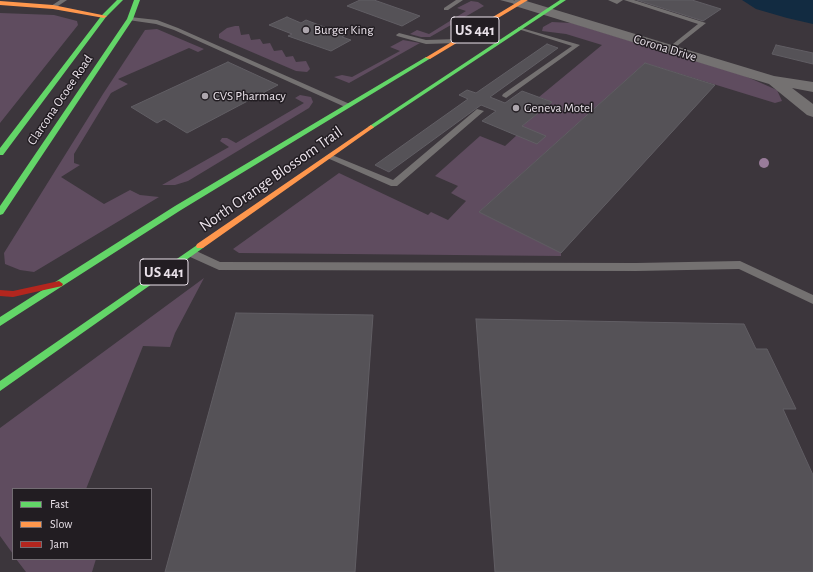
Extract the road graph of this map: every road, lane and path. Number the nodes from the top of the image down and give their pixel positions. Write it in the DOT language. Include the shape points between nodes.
graph roads {
  1 [pos="64,0"];
  2 [pos="120,0"];
  3 [pos="137,0"];
  4 [pos="460,0"];
  5 [pos="503,0"];
  6 [pos="563,0"];
  7 [pos="611,0"];
  8 [pos="620,0"];
  9 [pos="627,0"];
  10 [pos="522,2"];
  11 [pos="0,3"];
  12 [pos="53,7"];
  13 [pos="446,9"];
  14 [pos="546,11"];
  15 [pos="104,16"];
  16 [pos="130,19"];
  17 [pos="108,27"];
  18 [pos="520,28"];
  19 [pos="399,35"];
  20 [pos="103,41"];
  21 [pos="457,41"];
  22 [pos="670,49"];
  23 [pos="88,80"];
  24 [pos="772,80"];
  25 [pos="813,87"];
  26 [pos="506,96"];
  27 [pos="348,105"];
  28 [pos="480,111"];
  29 [pos="813,112"];
  30 [pos="0,153"];
  31 [pos="329,157"];
  32 [pos="0,212"];
  33 [pos="192,253"];
  34 [pos="59,284"];
  35 [pos="0,293"];
  36 [pos="813,300"];
  37 [pos="0,322"];
  38 [pos="0,387"];
  1 -- 12 [label="lane"];
  2 -- 15 [label="main road, Clarcona Ocoee Road"];
  3 -- 16 [label="main road, Clarcona Ocoee Road"];
  4 -- 13 [label="lane"];
  5 -- 10 [label="lane"];
  6 -- 14 [label="main road, North Orange Blossom Trail / US 441"];
  7 -- 8 [label="lane"];
  9 -- 22 [label="lane" via="703,23"];
  10 -- 14 [label="street, Corona Drive"];
  10 -- 21 [label="main road, North Orange Blossom Trail / US 441"];
  11 -- 12 [label="main road"];
  12 -- 15 [label="main road"];
  14 -- 18 [label="main road, North Orange Blossom Trail / US 441"];
  14 -- 22 [label="street, Corona Drive"];
  15 -- 17 [label="main road"];
  15 -- 30 [label="main road, Clarcona Ocoee Road"];
  16 -- 23 [label="main road, Clarcona Ocoee Road"];
  16 -- 27 [label="lane" via="157,22 176,29"];
  18 -- 26 [label="lane" via="577,45"];
  18 -- 31 [label="main road, North Orange Blossom Trail / US 441"];
  19 -- 21 [label="lane" via="426,42"];
  20 -- 23 [label="main road"];
  21 -- 27 [label="main road, North Orange Blossom Trail / US 441"];
  22 -- 24 [label="street, Corona Drive"];
  23 -- 32 [label="main road, Clarcona Ocoee Road"];
  24 -- 25 [label="street, Corona Drive"];
  24 -- 29 [label="street"];
  27 -- 34 [label="main road, North Orange Blossom Trail / US 441"];
  28 -- 31 [label="lane" via="394,184"];
  31 -- 33 [label="main road, North Orange Blossom Trail / US 441"];
  33 -- 36 [label="lane" via="220,266 740,265"];
  33 -- 38 [label="main road, North Orange Blossom Trail / US 441"];
  34 -- 35 [label="main road" via="13,294"];
  34 -- 37 [label="main road, North Orange Blossom Trail / US 441"];
}
